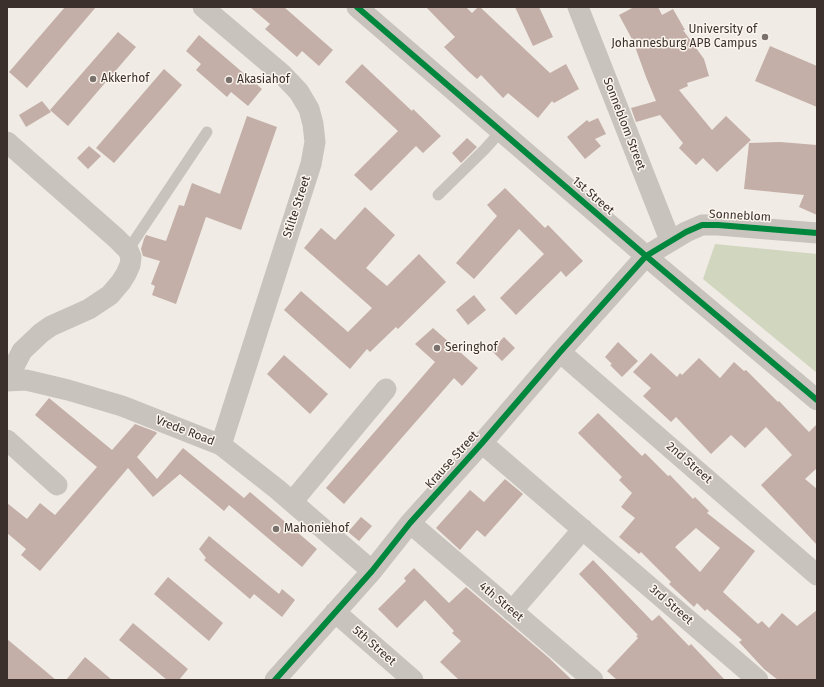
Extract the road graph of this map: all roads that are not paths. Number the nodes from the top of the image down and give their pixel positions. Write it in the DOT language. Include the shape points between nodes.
graph roads {
  1 [pos="203,7"];
  2 [pos="357,7"];
  3 [pos="578,7"];
  4 [pos="501,131"];
  5 [pos="208,132"];
  6 [pos="7,142"];
  7 [pos="438,195"];
  8 [pos="817,233"];
  9 [pos="670,240"];
  10 [pos="128,250"];
  11 [pos="646,256"];
  12 [pos="560,352"];
  13 [pos="7,381"];
  14 [pos="386,389"];
  15 [pos="817,400"];
  16 [pos="7,440"];
  17 [pos="482,443"];
  18 [pos="221,445"];
  19 [pos="57,485"];
  20 [pos="292,502"];
  21 [pos="410,523"];
  22 [pos="583,529"];
  23 [pos="372,571"];
  24 [pos="817,575"];
  25 [pos="512,611"];
  26 [pos="335,612"];
  27 [pos="275,680"];
  28 [pos="413,680"];
  29 [pos="593,680"];
  30 [pos="758,680"];
  1 -- 18 [label="street, Stilte Street" via="282,74 299,92 309,109 315,142 311,164"];
  2 -- 4 [label="street, 1st Street"];
  3 -- 9 [label="street, Sonneblom Street"];
  4 -- 7 [label="lane"];
  4 -- 11 [label="street, 1st Street"];
  5 -- 10 [label="lane"];
  6 -- 10 [label="street"];
  8 -- 9 [label="street, Sonneblom" via="702,225"];
  9 -- 11 [label="street, Sonneblom"];
  10 -- 13 [label="street" via="131,256 130,265 110,295 89,309 41,333 22,351"];
  11 -- 12 [label="street, Krause Street"];
  11 -- 15 [label="street, 1st Street"];
  12 -- 17 [label="street, Krause Street"];
  12 -- 24 [label="street, 2nd Street"];
  13 -- 18 [label="street, Vrede Road" via="26,380 122,406"];
  14 -- 20 [label="street"];
  16 -- 19 [label="street"];
  17 -- 21 [label="street, Krause Street"];
  17 -- 22 [label="street, 3rd Street"];
  18 -- 20 [label="street, Vrede Road"];
  20 -- 23 [label="street, Vrede Road"];
  21 -- 23 [label="street, Krause Street"];
  21 -- 25 [label="street, 4th Street"];
  22 -- 25 [label="street"];
  22 -- 30 [label="street, 3rd Street"];
  23 -- 26 [label="street, Krause Street"];
  25 -- 29 [label="street, 4th Street"];
  26 -- 27 [label="street, Krause Street"];
  26 -- 28 [label="street, 5th Street"];
}
